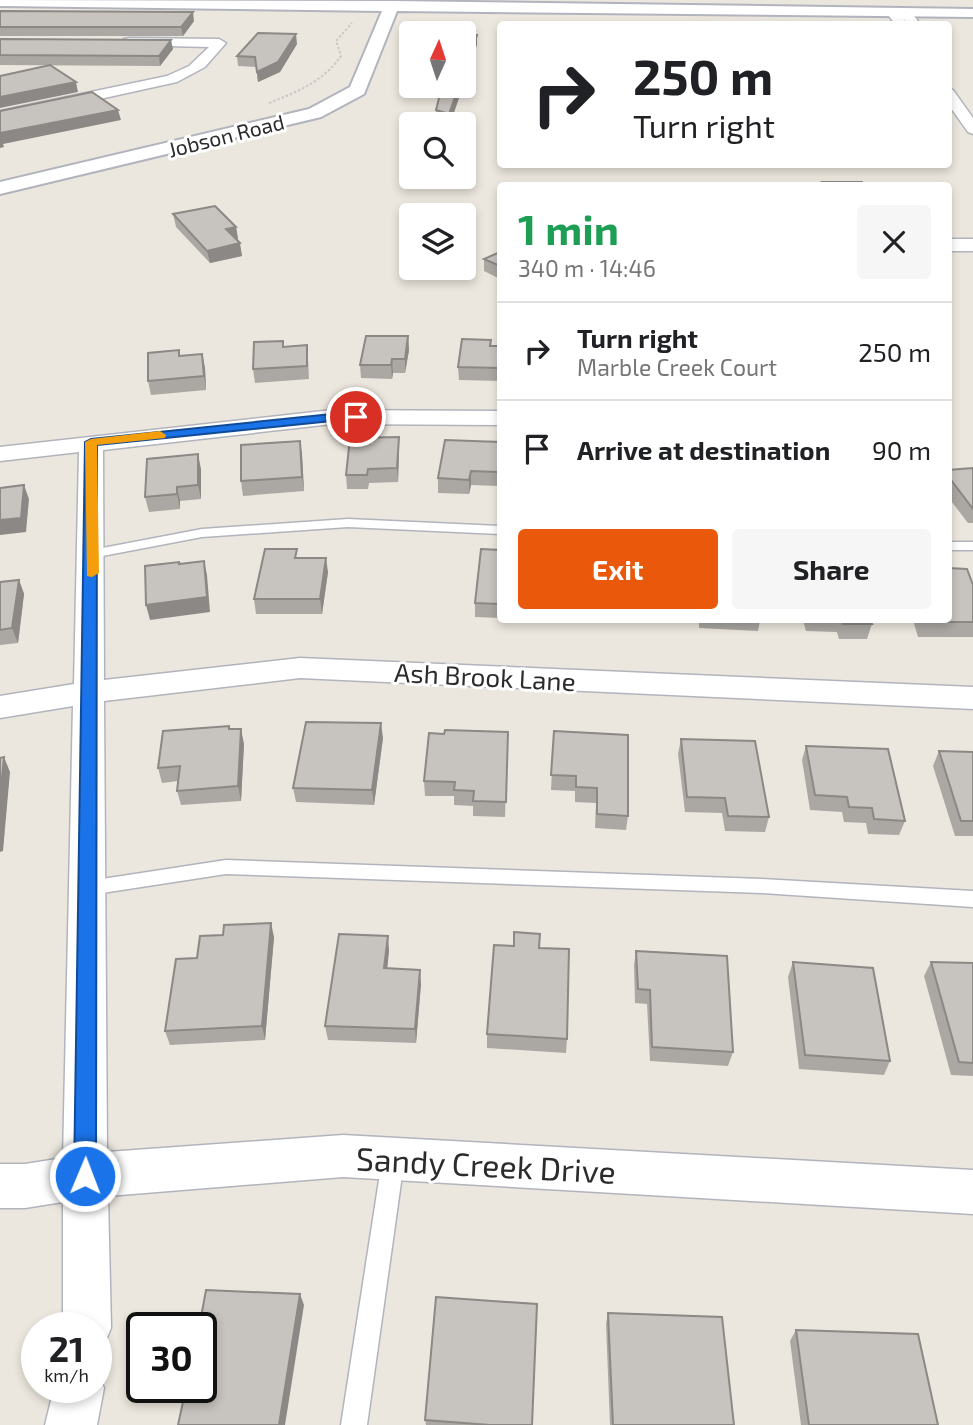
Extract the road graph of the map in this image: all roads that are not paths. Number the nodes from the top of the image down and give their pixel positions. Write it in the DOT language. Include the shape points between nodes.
graph roads {
  1 [pos="0,2"];
  2 [pos="605,4"];
  3 [pos="392,5"];
  4 [pos="973,13"];
  5 [pos="900,18"];
  6 [pos="109,42"];
  7 [pos="952,82"];
  8 [pos="952,98"];
  9 [pos="964,111"];
  10 [pos="0,116"];
  11 [pos="973,129"];
  12 [pos="0,188"];
  13 [pos="952,245"];
  14 [pos="973,245"];
  15 [pos="497,418"];
  16 [pos="91,442"];
  17 [pos="0,454"];
  18 [pos="497,530"];
  19 [pos="952,546"];
  20 [pos="973,547"];
  21 [pos="92,554"];
  22 [pos="91,692"];
  23 [pos="973,698"];
  24 [pos="0,707"];
  25 [pos="89,888"];
  26 [pos="973,900"];
  27 [pos="394,1159"];
  28 [pos="85,1176"];
  29 [pos="0,1186"];
  30 [pos="973,1192"];
  31 [pos="87,1312"];
  32 [pos="76,1403"];
  33 [pos="71,1425"];
  34 [pos="354,1425"];
  1 -- 3 [label="street"];
  2 -- 3 [label="street"];
  2 -- 5 [label="street"];
  3 -- 12 [label="street, Jobson Road" via="359,90 332,106"];
  4 -- 5 [label="street"];
  6 -- 10 [label="street" via="219,43 202,65 188,74"];
  7 -- 9 [label="street"];
  8 -- 9 [label="street"];
  9 -- 11 [label="street"];
  13 -- 14 [label="street"];
  15 -- 16 [label="street" via="332,417"];
  16 -- 17 [label="street"];
  16 -- 21 [label="street"];
  18 -- 21 [label="lane" via="348,523 202,533"];
  19 -- 20 [label="lane"];
  21 -- 22 [label="street"];
  22 -- 23 [label="street, Ash Brook Lane" via="300,667"];
  22 -- 24 [label="street, Ash Brook Lane"];
  22 -- 25 [label="street"];
  25 -- 26 [label="lane" via="226,867 762,886"];
  25 -- 28 [label="street"];
  27 -- 28 [label="street, Sandy Creek Drive" via="343,1156"];
  27 -- 30 [label="street, Sandy Creek Drive"];
  27 -- 34 [label="lane"];
  28 -- 29 [label="street, Sandy Creek Drive"];
  28 -- 31 [label="street"];
  32 -- 33 [label="street"];
}
